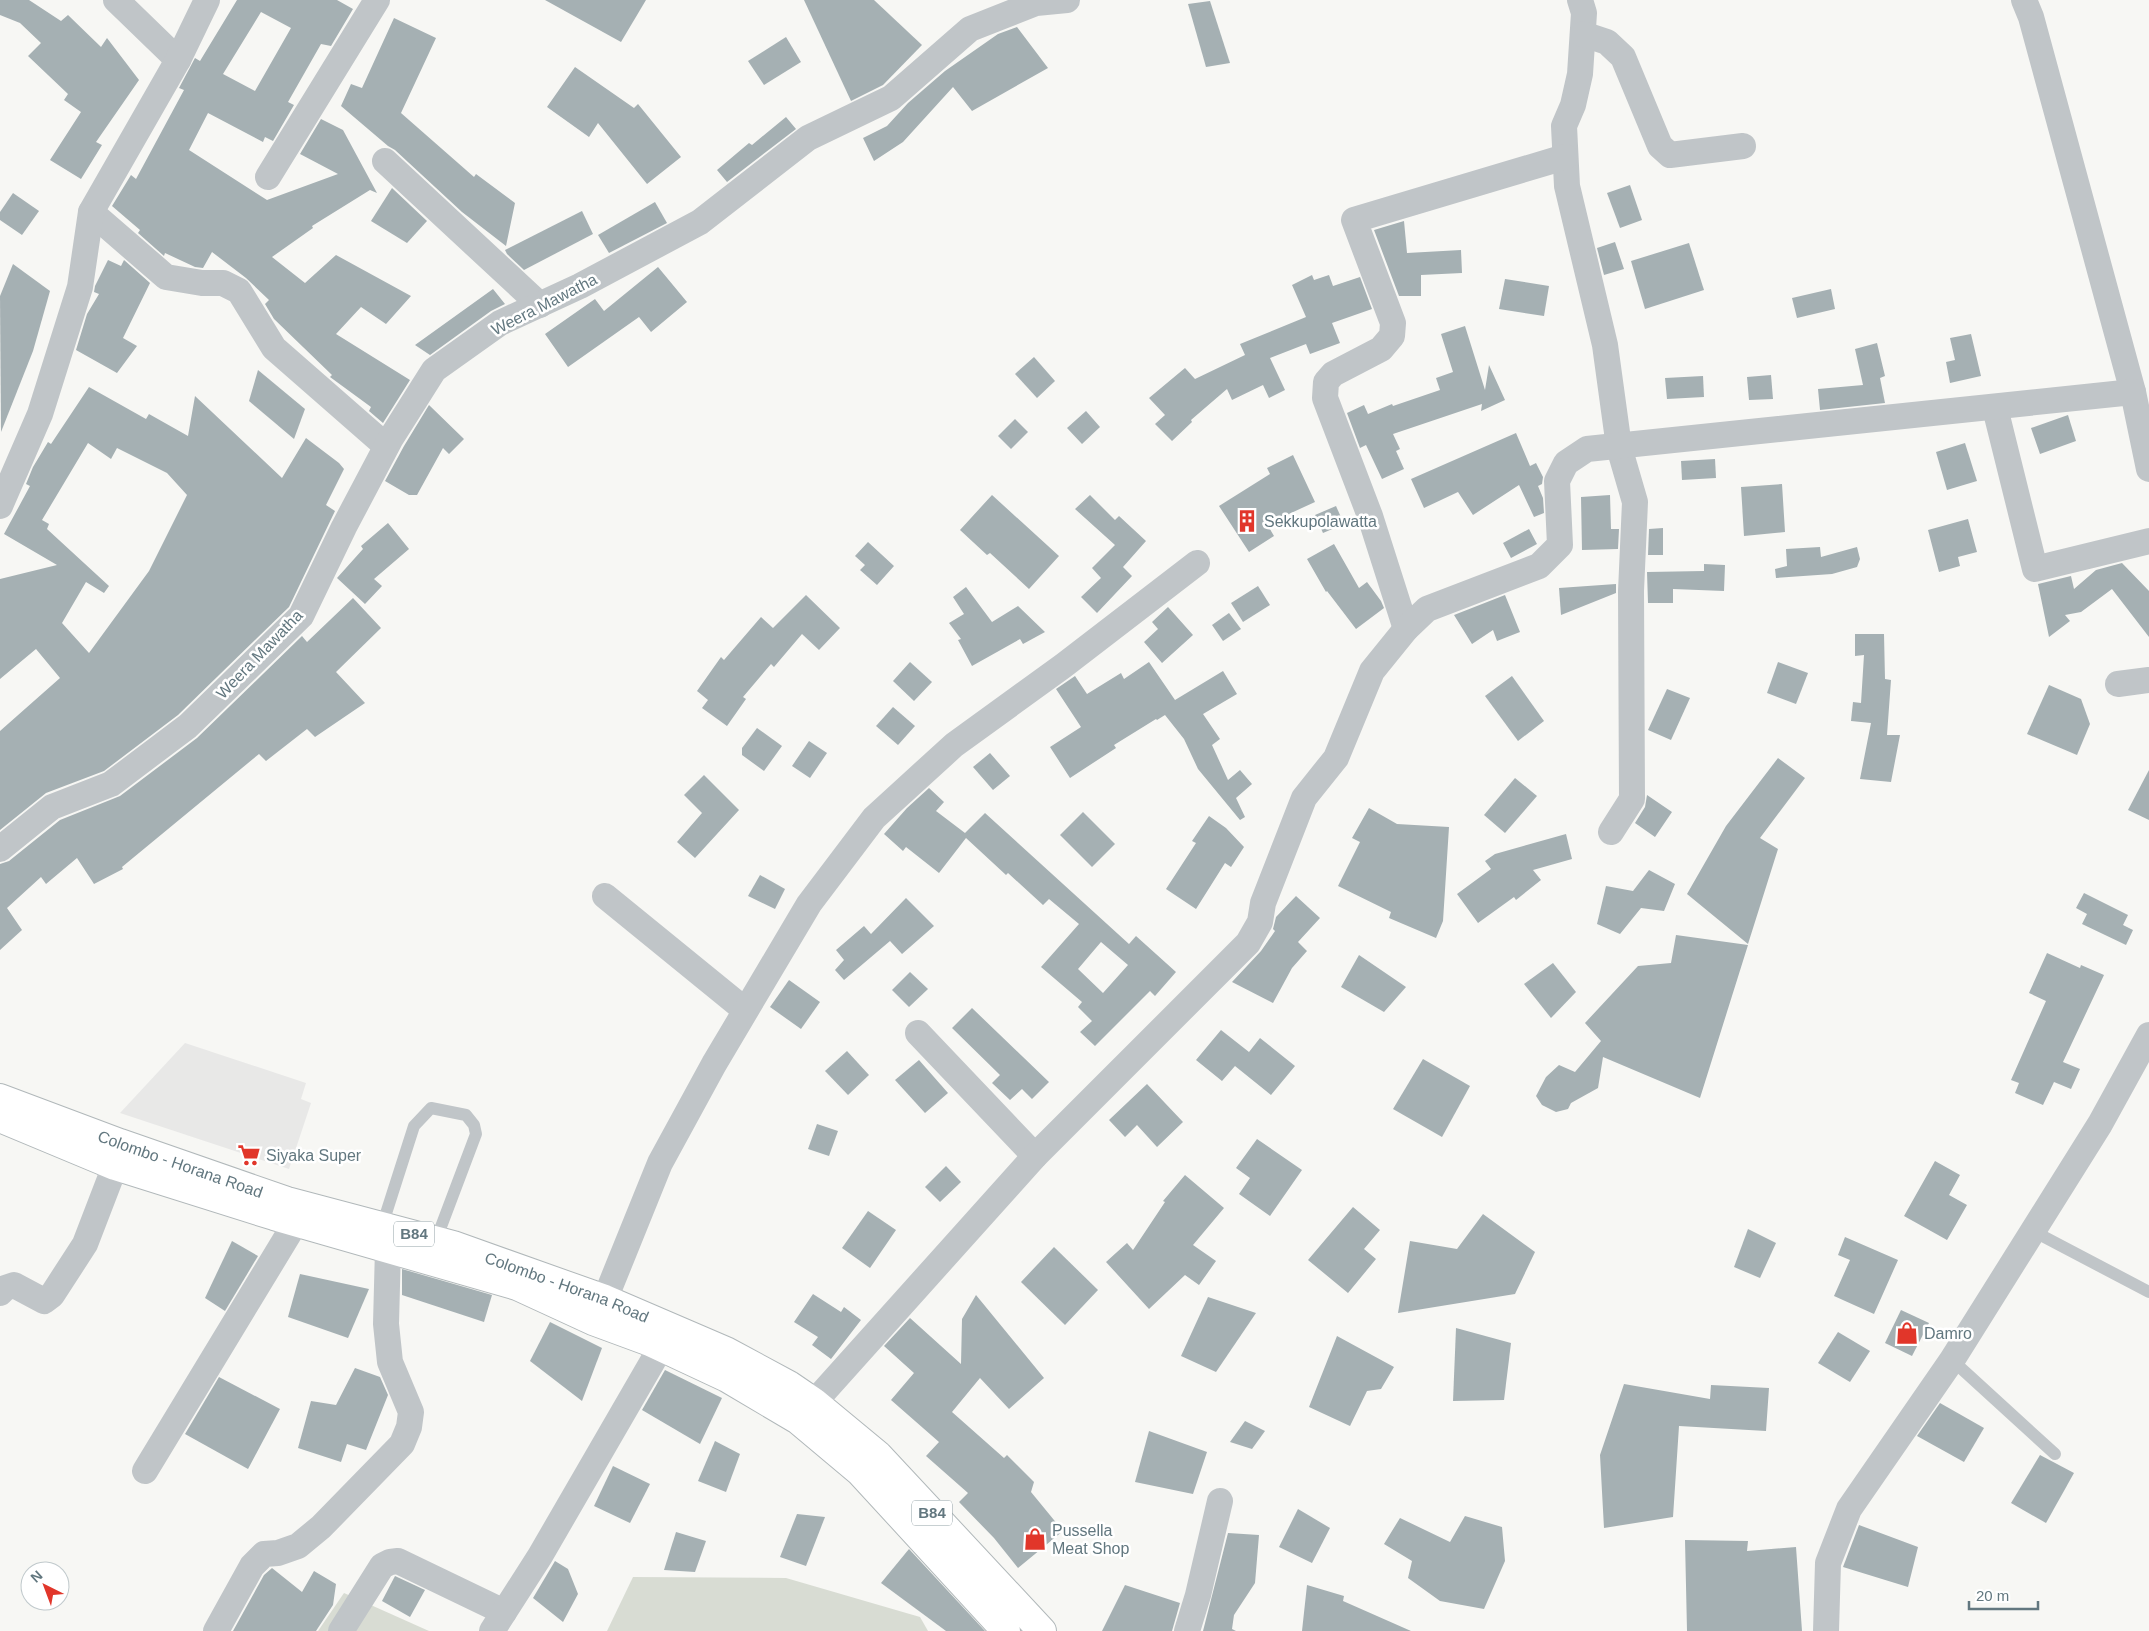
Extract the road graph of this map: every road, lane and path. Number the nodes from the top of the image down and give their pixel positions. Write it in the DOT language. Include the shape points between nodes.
graph roads {
  1 [pos="116,0"];
  2 [pos="207,0"];
  3 [pos="377,0"];
  4 [pos="1067,0"];
  5 [pos="1580,0"];
  6 [pos="2024,0"];
  7 [pos="1583,34"];
  8 [pos="178,60"];
  9 [pos="1743,146"];
  10 [pos="1565,156"];
  11 [pos="385,161"];
  12 [pos="268,177"];
  13 [pos="91,212"];
  14 [pos="540,305"];
  15 [pos="2133,392"];
  16 [pos="1995,408"];
  17 [pos="386,446"];
  18 [pos="1619,447"];
  19 [pos="2149,469"];
  20 [pos="0,506"];
  21 [pos="2149,541"];
  22 [pos="1197,563"];
  23 [pos="1406,629"];
  24 [pos="2149,680"];
  25 [pos="2118,684"];
  26 [pos="1611,832"];
  27 [pos="0,849"];
  28 [pos="605,896"];
  29 [pos="745,1010"];
  30 [pos="918,1033"];
  31 [pos="2149,1035"];
  32 [pos="0,1098"];
  33 [pos="0,1118"];
  34 [pos="1035,1156"];
  35 [pos="115,1166"];
  36 [pos="296,1222"];
  37 [pos="2033,1232"];
  38 [pos="385,1237"];
  39 [pos="436,1240"];
  40 [pos="2149,1292"];
  41 [pos="0,1293"];
  42 [pos="605,1299"];
  43 [pos="661,1348"];
  44 [pos="1952,1360"];
  45 [pos="806,1411"];
  46 [pos="2055,1454"];
  47 [pos="145,1471"];
  48 [pos="1220,1501"];
  49 [pos="498,1622"];
  50 [pos="216,1631"];
  51 [pos="341,1631"];
  52 [pos="1006,1631"];
  53 [pos="1042,1631"];
  54 [pos="1187,1631"];
  55 [pos="1826,1631"];
  1 -- 8 [label="street"];
  2 -- 8 [label="street"];
  3 -- 12 [label="street"];
  4 -- 14 [label="street, Weera Mawatha" via="1036,2 970,30 891,98 808,138 700,222"];
  5 -- 7 [label="street" via="1584,13"];
  6 -- 15 [label="street"];
  7 -- 9 [label="street" via="1607,42 1623,57 1660,146 1670,155"];
  7 -- 10 [label="street" via="1580,74 1564,126"];
  8 -- 13 [label="street"];
  10 -- 18 [label="street" via="1567,186 1605,345"];
  10 -- 23 [label="street" via="1354,220 1393,323 1392,336 1381,349 1333,374 1326,382 1325,398 1370,516"];
  11 -- 14 [label="street"];
  13 -- 17 [label="street" via="166,276 202,283 223,283 239,291 274,348"];
  13 -- 20 [label="street" via="77,296 40,414"];
  14 -- 17 [label="street, Weera Mawatha" via="500,323 434,370"];
  15 -- 16 [label="street"];
  15 -- 19 [label="street"];
  16 -- 18 [label="street"];
  16 -- 21 [label="street" via="2035,569"];
  17 -- 27 [label="street, Weera Mawatha" via="301,616 188,726 111,784 52,807"];
  18 -- 23 [label="street" via="1587,450 1566,463 1557,481 1560,545 1539,566 1427,609"];
  18 -- 26 [label="street" via="1635,502 1631,592 1632,799"];
  22 -- 29 [label="street" via="954,745 874,818 809,904"];
  23 -- 34 [label="street" via="1372,671 1336,758 1304,798 1263,903 1260,922 1248,943"];
  24 -- 25 [label="street"];
  28 -- 29 [label="street"];
  29 -- 42 [label="street" via="660,1163"];
  30 -- 34 [label="street"];
  31 -- 37 [label="street" via="2100,1124"];
  32 -- 38 [label="main road, Colombo - Horana Road / B84"];
  33 -- 35 [label="main road, Colombo - Horana Road / B84"];
  34 -- 45 [label="street"];
  35 -- 36 [label="main road, Colombo - Horana Road / B84"];
  35 -- 41 [label="street" via="85,1244 52,1295 44,1301 14,1285"];
  36 -- 38 [label="main road, Colombo - Horana Road / B84"];
  36 -- 47 [label="street"];
  37 -- 40 [label="lane"];
  37 -- 44 [label="street"];
  38 -- 39 [label="main road, Colombo - Horana Road / B84"];
  38 -- 39 [label="lane" via="414,1126 431,1108 466,1114 476,1134"];
  38 -- 43 [label="main road, Colombo - Horana Road / B84" via="517,1286"];
  38 -- 50 [label="street" via="390,1362 411,1412 402,1444 321,1527 298,1546 278,1554 264,1554 252,1566"];
  39 -- 42 [label="main road, Colombo - Horana Road / B84"];
  42 -- 45 [label="main road, Colombo - Horana Road / B84" via="726,1351 789,1385"];
  43 -- 45 [label="main road, Colombo - Horana Road / B84"];
  43 -- 49 [label="street"];
  44 -- 46 [label="lane"];
  44 -- 55 [label="street" via="1849,1509 1828,1563"];
  45 -- 52 [label="main road, Colombo - Horana Road / B84"];
  45 -- 53 [label="main road, Colombo - Horana Road / B84" via="878,1455"];
  48 -- 54 [label="street"];
  49 -- 51 [label="street" via="398,1561 382,1566"];
}
